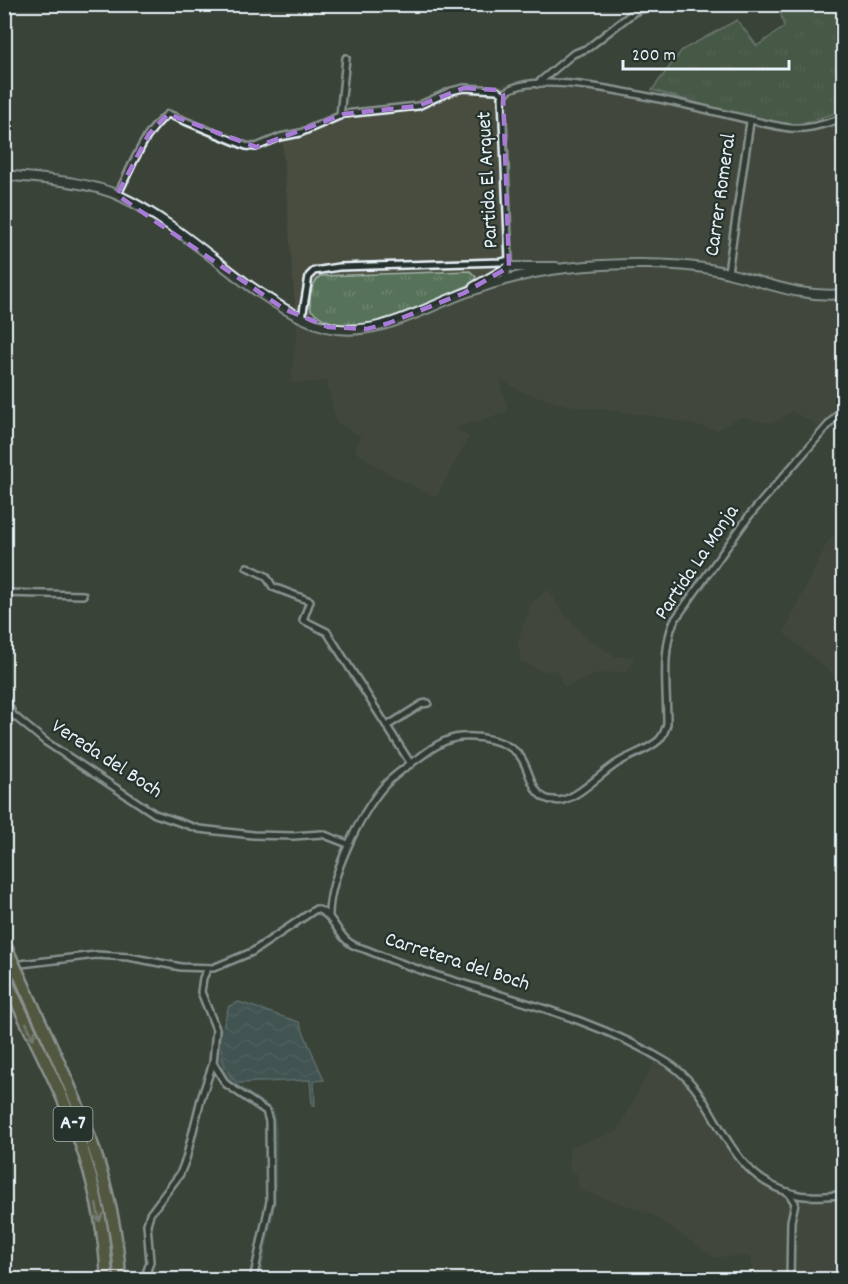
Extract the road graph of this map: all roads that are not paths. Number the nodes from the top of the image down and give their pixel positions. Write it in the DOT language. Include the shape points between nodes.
graph roads {
  1 [pos="654,4"];
  2 [pos="346,58"];
  3 [pos="537,84"];
  4 [pos="504,93"];
  5 [pos="340,116"];
  6 [pos="843,118"];
  7 [pos="750,122"];
  8 [pos="4,175"];
  9 [pos="117,195"];
  10 [pos="509,263"];
  11 [pos="566,268"];
  12 [pos="728,272"];
  13 [pos="503,280"];
  14 [pos="464,293"];
  15 [pos="843,294"];
  16 [pos="302,318"];
  17 [pos="843,407"];
  18 [pos="247,567"];
  19 [pos="4,593"];
  20 [pos="83,595"];
  21 [pos="4,696"];
  22 [pos="428,703"];
  23 [pos="387,726"];
  24 [pos="411,764"];
  25 [pos="348,844"];
  26 [pos="329,918"];
  27 [pos="5,945"];
  28 [pos="21,964"];
  29 [pos="208,968"];
  30 [pos="5,976"];
  31 [pos="213,1063"];
  32 [pos="788,1192"];
  33 [pos="843,1195"];
  34 [pos="843,1272"];
  35 [pos="107,1280"];
  36 [pos="120,1280"];
  37 [pos="144,1280"];
  38 [pos="254,1280"];
  39 [pos="790,1280"];
  40 [pos="835,1280"];
  1 -- 3 [label="street" via="634,12"];
  2 -- 5 [label="street"];
  3 -- 4 [label="street, Partida El Arquet" via="514,86"];
  3 -- 7 [label="street, Partida El Arquet" via="577,84 664,99"];
  4 -- 5 [label="street" via="464,88 418,106"];
  4 -- 10 [label="street, Partida El Arquet"];
  5 -- 9 [label="street" via="256,147 168,114 149,134"];
  6 -- 7 [label="street, Partida El Arquet" via="803,129"];
  7 -- 12 [label="street, Carrer Romeral"];
  8 -- 9 [label="street"];
  9 -- 16 [label="street" via="155,216 260,293"];
  10 -- 11 [label="street"];
  10 -- 13 [label="street"];
  10 -- 14 [label="street"];
  10 -- 16 [label="street" via="314,271 309,276"];
  11 -- 12 [label="street" via="649,264"];
  11 -- 13 [label="street"];
  12 -- 15 [label="street" via="781,289"];
  13 -- 14 [label="street"];
  14 -- 16 [label="street" via="367,329 328,327"];
  17 -- 24 [label="street, Partida La Monja" via="749,516 674,621 666,650 667,724 660,739 563,800 551,801 542,796 520,756 494,741 461,737 446,740"];
  18 -- 23 [label="street" via="266,576 273,587 310,601 303,620 327,633"];
  19 -- 20 [label="street"];
  21 -- 25 [label="street, Vereda del Boch" via="13,715 46,742 155,814 199,829 253,835 322,834"];
  22 -- 23 [label="street"];
  23 -- 24 [label="street"];
  24 -- 25 [label="street" via="386,785"];
  25 -- 26 [label="street" via="329,904"];
  26 -- 29 [label="street" via="316,909 252,952"];
  26 -- 32 [label="street, Carretera del Boch" via="349,943 384,958 579,1019 636,1044 696,1086 729,1145 751,1173"];
  27 -- 36 [label="highway, A-7, bridge" via="96,1152 110,1202"];
  28 -- 29 [label="street" via="96,955"];
  29 -- 31 [label="street" via="201,992 216,1029"];
  30 -- 35 [label="highway, A-7, one-way" via="84,1154 99,1217"];
  31 -- 37 [label="street" via="180,1174 150,1214 150,1262"];
  31 -- 38 [label="street" via="226,1084 266,1111 269,1121 270,1201"];
  32 -- 33 [label="street, Carretera del Boch" via="800,1196"];
  32 -- 39 [label="street" via="795,1203 790,1221"];
  34 -- 40 [label="street"];
}
